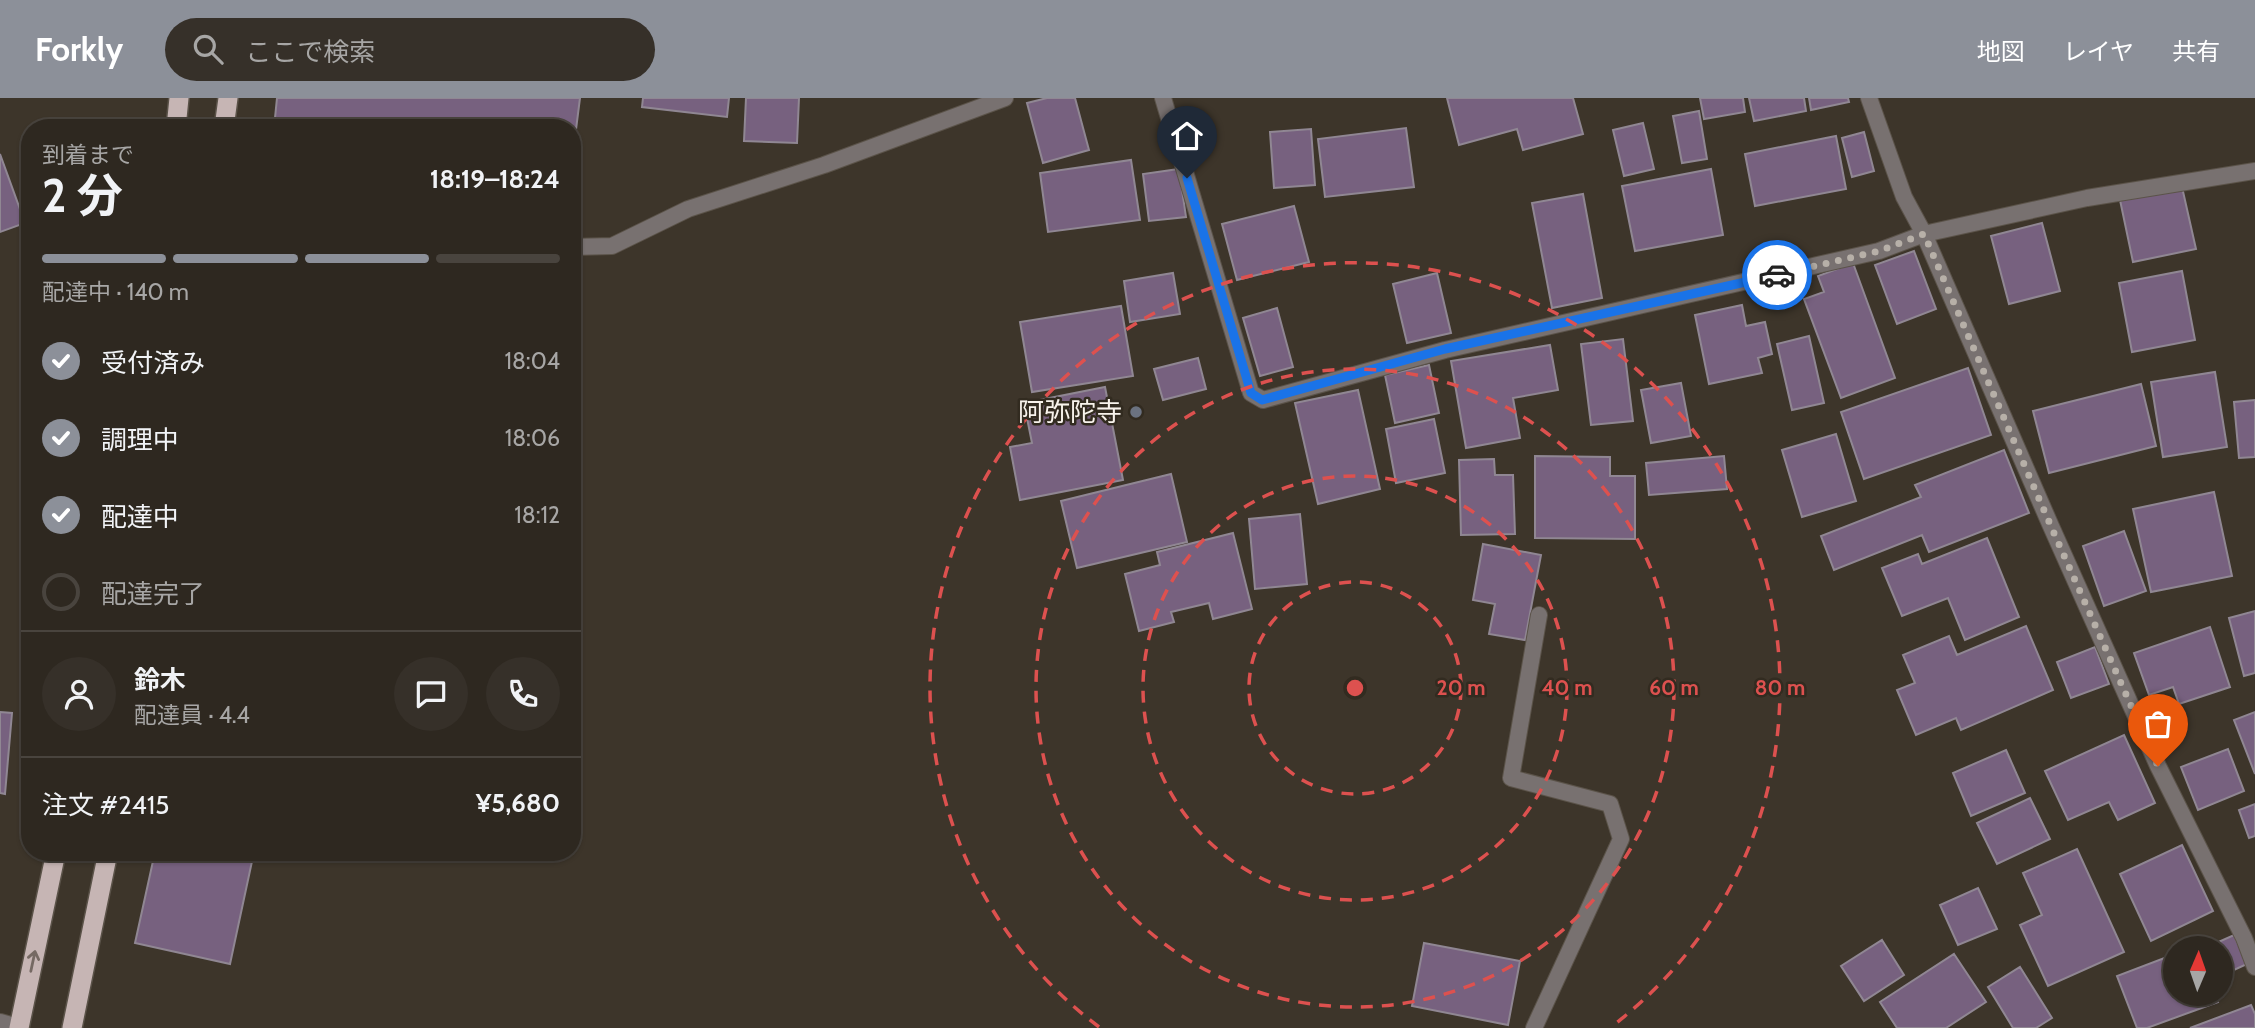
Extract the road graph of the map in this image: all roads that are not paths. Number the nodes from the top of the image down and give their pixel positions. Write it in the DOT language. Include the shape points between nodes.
graph roads {
  1 [pos="179,98"];
  2 [pos="228,98"];
  3 [pos="1005,98"];
  4 [pos="1163,98"];
  5 [pos="1869,98"];
  6 [pos="177,119"];
  7 [pos="225,119"];
  8 [pos="2255,171"];
  9 [pos="1924,234"];
  10 [pos="581,247"];
  11 [pos="1539,615"];
  12 [pos="54,861"];
  13 [pos="106,861"];
  14 [pos="2255,967"];
  15 [pos="0,1023"];
  16 [pos="18,1028"];
  17 [pos="72,1028"];
  18 [pos="1534,1028"];
  1 -- 6 [label="highway"];
  2 -- 7 [label="highway"];
  3 -- 10 [label="lane" via="688,209 612,246"];
  4 -- 9 [label="lane" via="1251,393 1262,400 1445,349 1879,251"];
  5 -- 9 [label="lane" via="1904,197"];
  8 -- 9 [label="lane" via="2087,198"];
  9 -- 14 [label="lane" via="2153,753"];
  11 -- 18 [label="lane" via="1511,778 1611,804 1621,839"];
  16 -- 12 [label="highway, one-way"];
  13 -- 17 [label="highway"];
  15 -- 16 [label="street"];
}
